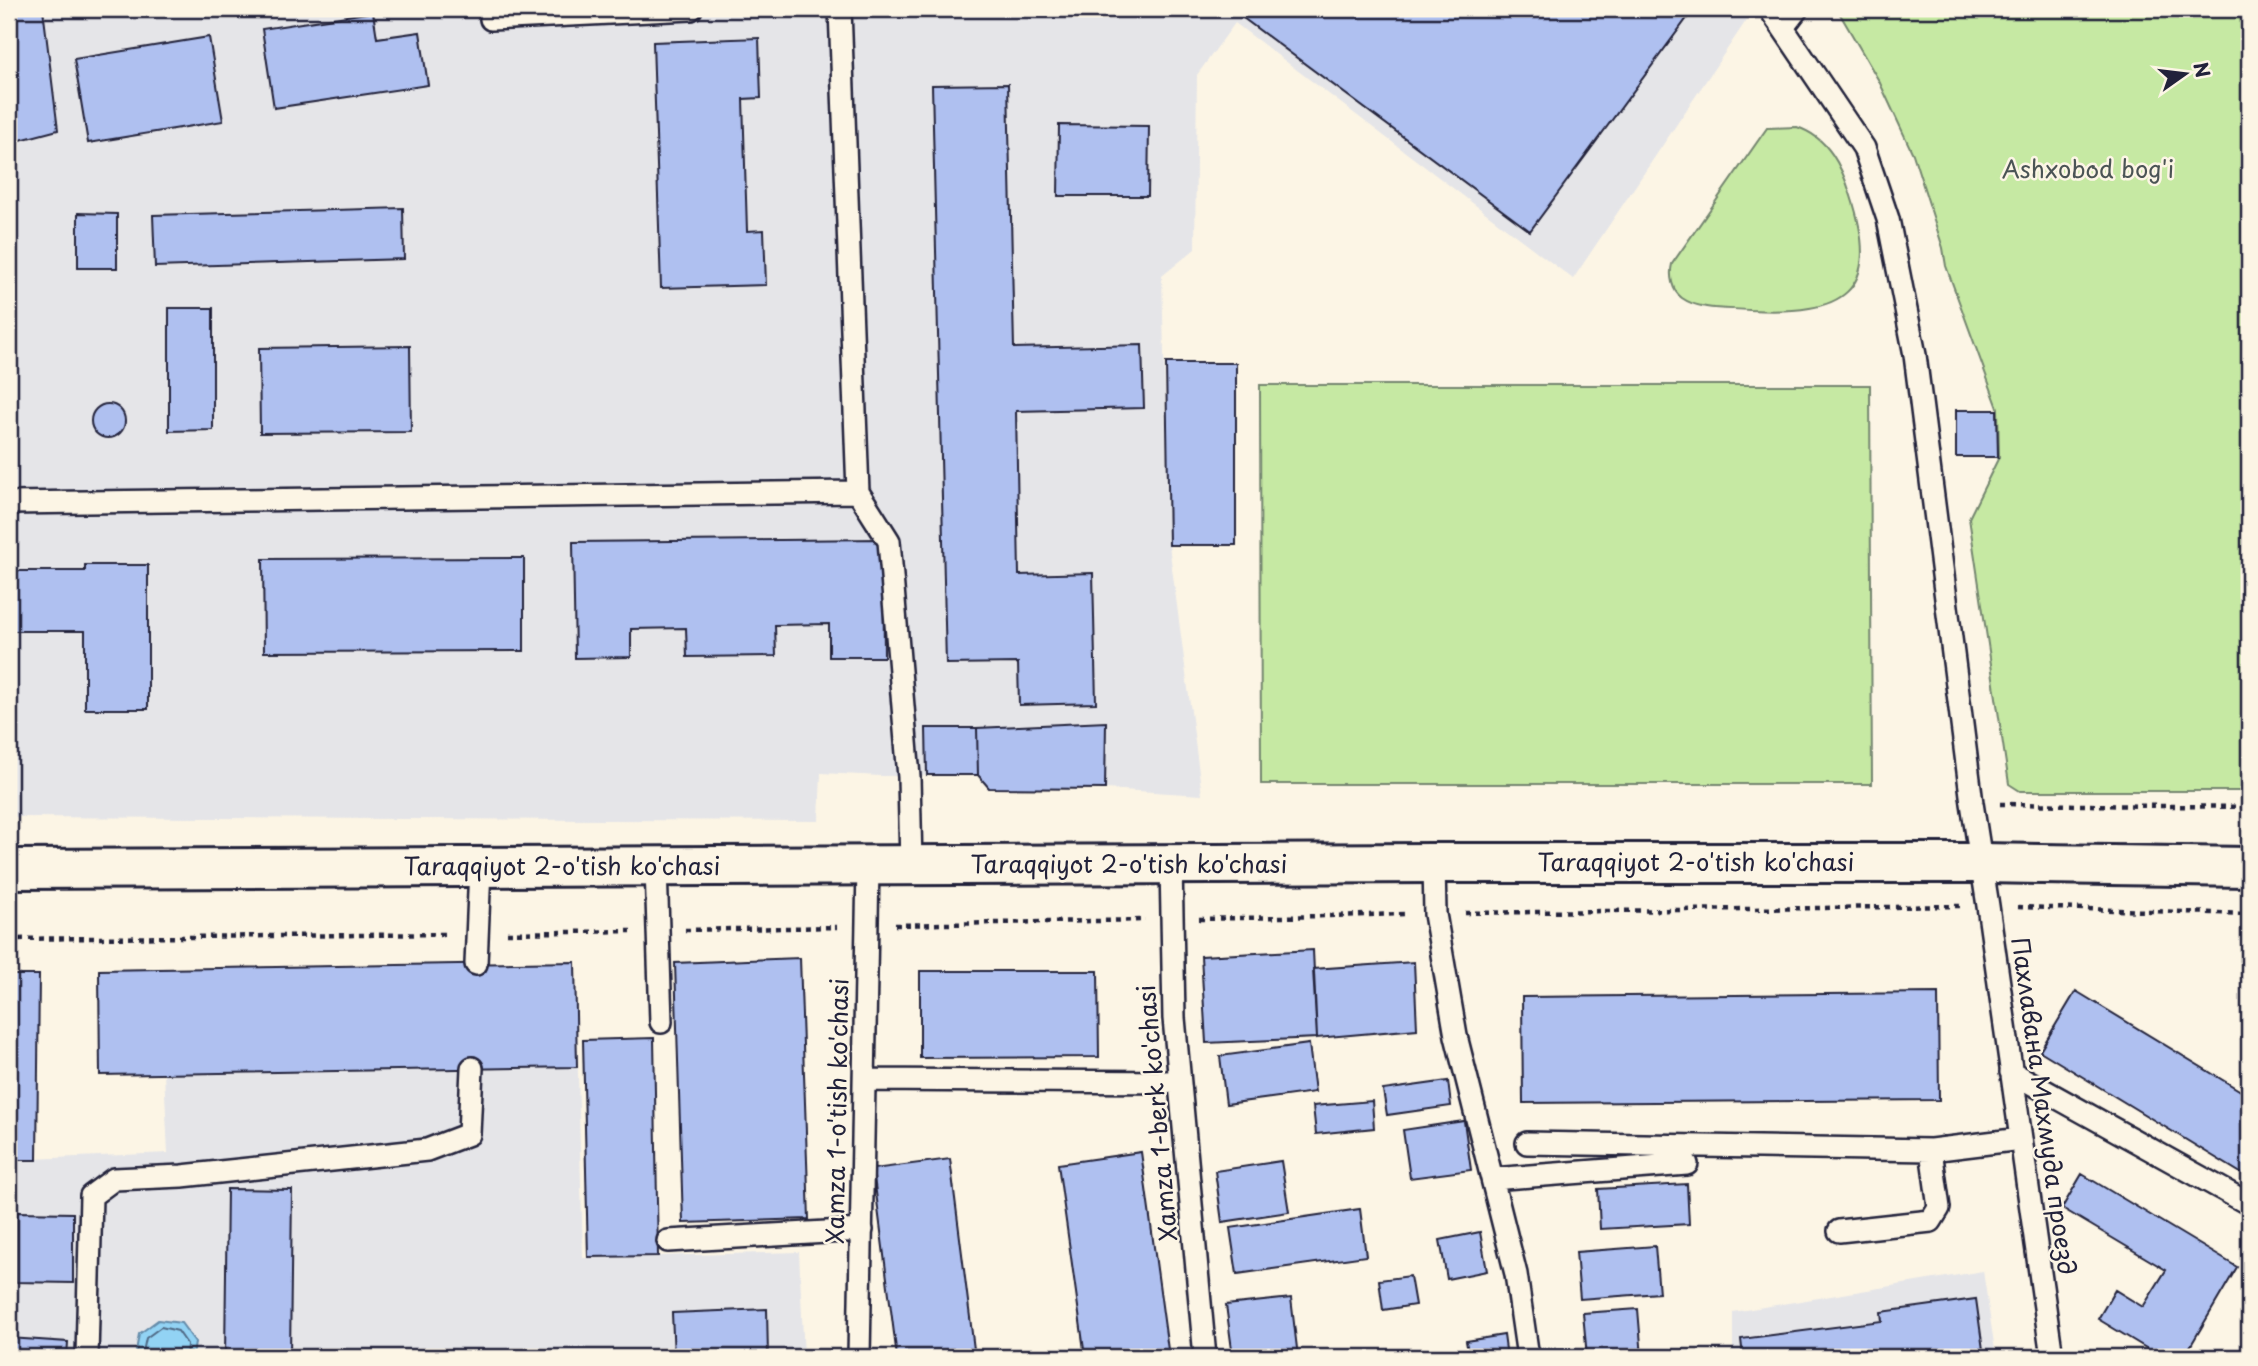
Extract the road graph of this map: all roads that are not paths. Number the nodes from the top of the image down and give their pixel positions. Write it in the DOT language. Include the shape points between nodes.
graph roads {
  1 [pos="691,9"];
  2 [pos="840,9"];
  3 [pos="1770,9"];
  4 [pos="1797,9"];
  5 [pos="491,19"];
  6 [pos="1784,26"];
  7 [pos="858,492"];
  8 [pos="9,503"];
  9 [pos="1434,863"];
  10 [pos="1981,863"];
  11 [pos="1171,864"];
  12 [pos="868,866"];
  13 [pos="911,866"];
  14 [pos="480,867"];
  15 [pos="656,867"];
  16 [pos="2249,867"];
  17 [pos="9,869"];
  18 [pos="476,964"];
  19 [pos="661,1022"];
  20 [pos="472,1068"];
  21 [pos="2011,1072"];
  22 [pos="865,1080"];
  23 [pos="1180,1082"];
  24 [pos="2021,1139"];
  25 [pos="1527,1143"];
  26 [pos="1931,1150"];
  27 [pos="1687,1164"];
  28 [pos="1492,1179"];
  29 [pos="2249,1204"];
  30 [pos="862,1230"];
  31 [pos="1839,1231"];
  32 [pos="668,1241"];
  33 [pos="87,1357"];
  34 [pos="859,1357"];
  35 [pos="1205,1357"];
  36 [pos="1528,1357"];
  37 [pos="2052,1357"];
  1 -- 5 [label="lane"];
  2 -- 7 [label="lane"];
  3 -- 6 [label="lane, Пахлавана Махмуда проезд"];
  4 -- 6 [label="lane"];
  6 -- 10 [label="lane, Пахлавана Махмуда проезд" via="1864,149 1888,219 1915,355"];
  7 -- 8 [label="lane"];
  7 -- 13 [label="lane" via="889,541 909,776"];
  9 -- 10 [label="main road, Taraqqiyot 2-o'tish ko'chasi"];
  9 -- 11 [label="main road, Taraqqiyot 2-o'tish ko'chasi"];
  9 -- 28 [label="lane" via="1435,914 1456,1036"];
  10 -- 16 [label="main road, Taraqqiyot 2-o'tish ko'chasi"];
  10 -- 21 [label="lane, Пахлавана Махмуда проезд"];
  11 -- 13 [label="main road, Taraqqiyot 2-o'tish ko'chasi"];
  11 -- 23 [label="lane, Xamza 1-berk ko'chasi"];
  12 -- 13 [label="main road, Taraqqiyot 2-o'tish ko'chasi"];
  12 -- 15 [label="main road, Taraqqiyot 2-o'tish ko'chasi"];
  12 -- 22 [label="lane, Xamza 1-o'tish ko'chasi"];
  14 -- 15 [label="main road, Taraqqiyot 2-o'tish ko'chasi"];
  14 -- 17 [label="main road, Taraqqiyot 2-o'tish ko'chasi"];
  14 -- 18 [label="lane"];
  15 -- 19 [label="lane"];
  20 -- 33 [label="lane" via="469,1134 427,1150 114,1179 91,1196"];
  21 -- 24 [label="lane, Пахлавана Махмуда проезд"];
  21 -- 29 [label="lane"];
  22 -- 23 [label="lane"];
  22 -- 30 [label="lane, Xamza 1-o'tish ko'chasi"];
  23 -- 35 [label="lane, Xamza 1-berk ko'chasi"];
  24 -- 26 [label="lane"];
  24 -- 37 [label="lane, Пахлавана Махмуда проезд"];
  25 -- 26 [label="lane"];
  26 -- 31 [label="lane" via="1940,1208 1931,1221"];
  27 -- 28 [label="lane"];
  28 -- 36 [label="lane" via="1516,1274"];
  30 -- 32 [label="lane"];
  30 -- 34 [label="lane, Xamza 1-o'tish ko'chasi"];
}
